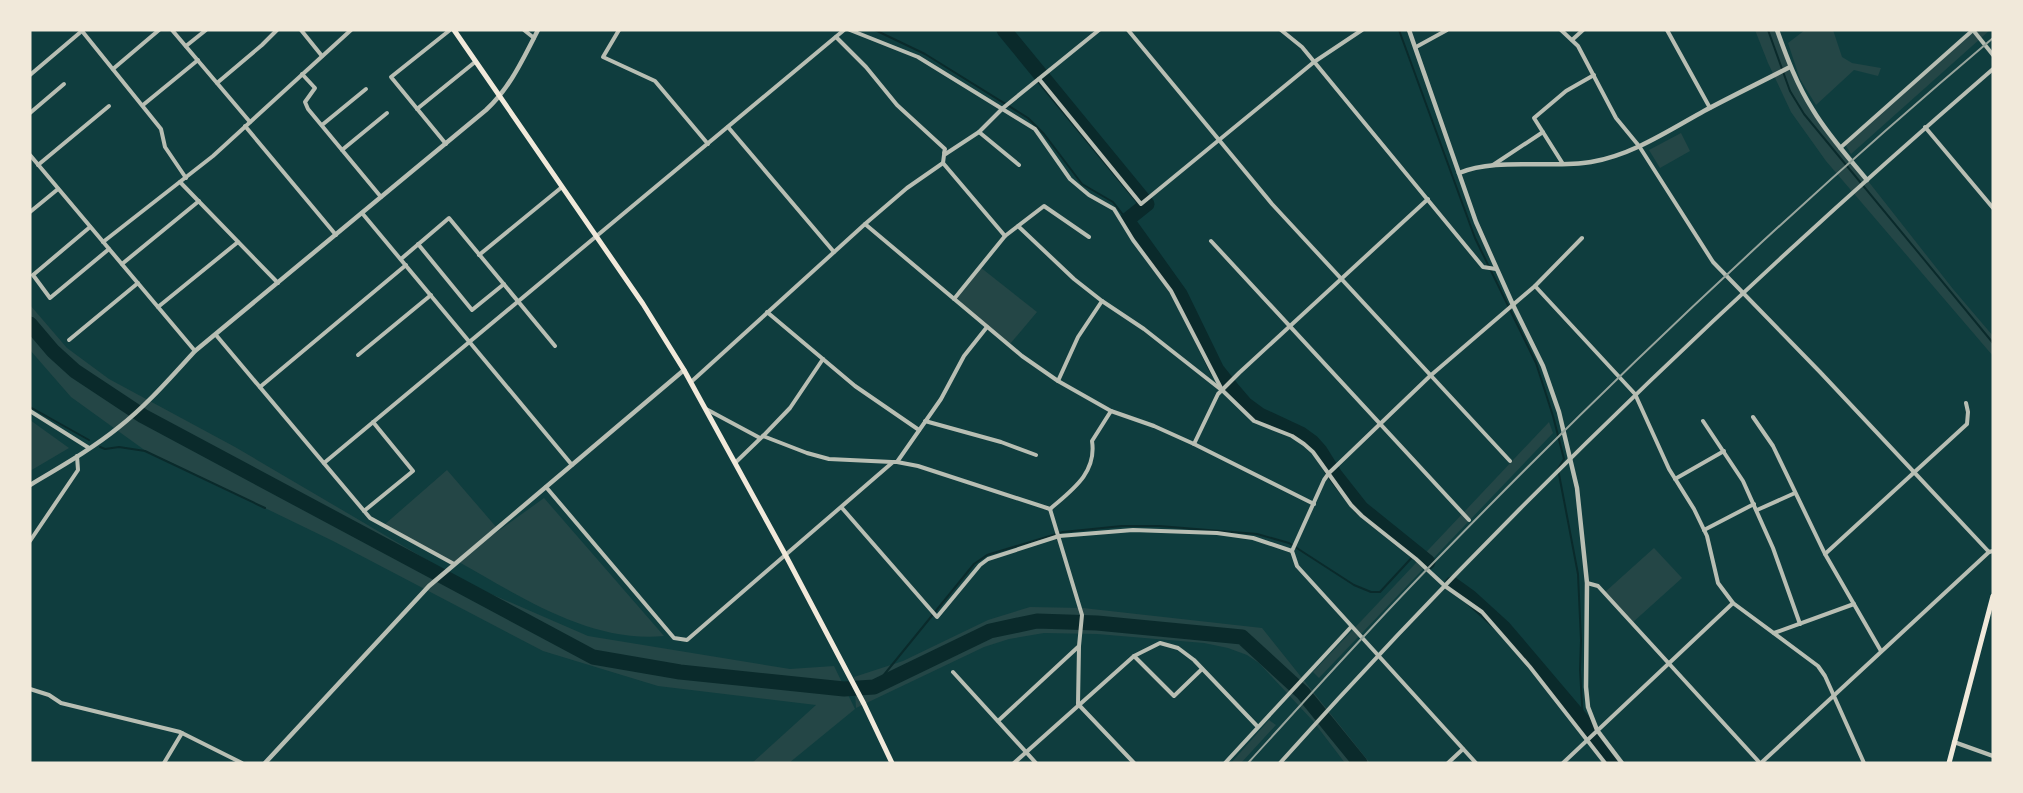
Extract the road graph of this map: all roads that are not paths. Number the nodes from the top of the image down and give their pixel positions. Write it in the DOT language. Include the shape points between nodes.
graph roads {
  1 [pos="159,30"];
  2 [pos="172,30"];
  3 [pos="206,30"];
  4 [pos="277,30"];
  5 [pos="301,30"];
  6 [pos="351,30"];
  7 [pos="452,30"];
  8 [pos="524,30"];
  9 [pos="538,30"];
  10 [pos="619,30"];
  11 [pos="844,30"];
  12 [pos="850,30"];
  13 [pos="1099,30"];
  14 [pos="1128,30"];
  15 [pos="1281,30"];
  16 [pos="1362,30"];
  17 [pos="1409,30"];
  18 [pos="1447,30"];
  19 [pos="1561,30"];
  20 [pos="1583,30"];
  21 [pos="1667,30"];
  22 [pos="1777,30"];
  23 [pos="1973,30"];
  24 [pos="83,31"];
  25 [pos="836,37"];
  26 [pos="534,38"];
  27 [pos="1572,40"];
  28 [pos="186,46"];
  29 [pos="1416,47"];
  30 [pos="1993,55"];
  31 [pos="322,56"];
  32 [pos="198,60"];
  33 [pos="476,61"];
  34 [pos="1314,62"];
  35 [pos="1790,67"];
  36 [pos="113,69"];
  37 [pos="1993,69"];
  38 [pos="302,74"];
  39 [pos="30,75"];
  40 [pos="1594,75"];
  41 [pos="1039,79"];
  42 [pos="217,83"];
  43 [pos="64,84"];
  44 [pos="366,89"];
  45 [pos="500,97"];
  46 [pos="142,105"];
  47 [pos="109,106"];
  48 [pos="1003,108"];
  49 [pos="1710,108"];
  50 [pos="417,109"];
  51 [pos="30,113"];
  52 [pos="387,113"];
  53 [pos="250,122"];
  54 [pos="322,125"];
  55 [pos="245,126"];
  56 [pos="728,127"];
  57 [pos="1925,127"];
  58 [pos="980,132"];
  59 [pos="1543,132"];
  60 [pos="1219,141"];
  61 [pos="446,144"];
  62 [pos="708,144"];
  63 [pos="1639,146"];
  64 [pos="1840,148"];
  65 [pos="342,150"];
  66 [pos="30,155"];
  67 [pos="944,155"];
  68 [pos="943,163"];
  69 [pos="38,165"];
  70 [pos="1019,165"];
  71 [pos="1563,165"];
  72 [pos="1492,166"];
  73 [pos="1459,173"];
  74 [pos="186,178"];
  75 [pos="1867,180"];
  76 [pos="180,182"];
  77 [pos="562,187"];
  78 [pos="58,189"];
  79 [pos="381,197"];
  80 [pos="1428,199"];
  81 [pos="199,201"];
  82 [pos="1993,208"];
  83 [pos="30,212"];
  84 [pos="362,213"];
  85 [pos="865,224"];
  86 [pos="1018,226"];
  87 [pos="90,227"];
  88 [pos="336,235"];
  89 [pos="1005,236"];
  90 [pos="596,237"];
  91 [pos="1089,237"];
  92 [pos="1582,238"];
  93 [pos="1211,241"];
  94 [pos="103,242"];
  95 [pos="238,242"];
  96 [pos="418,244"];
  97 [pos="109,249"];
  98 [pos="834,252"];
  99 [pos="479,255"];
  100 [pos="400,259"];
  101 [pos="122,264"];
  102 [pos="405,265"];
  103 [pos="1496,269"];
  104 [pos="1341,279"];
  105 [pos="138,283"];
  106 [pos="278,283"];
  107 [pos="504,284"];
  108 [pos="1535,286"];
  109 [pos="1743,294"];
  110 [pos="431,295"];
  111 [pos="954,299"];
  112 [pos="1102,301"];
  113 [pos="518,302"];
  114 [pos="1513,305"];
  115 [pos="158,308"];
  116 [pos="767,312"];
  117 [pos="1290,326"];
  118 [pos="987,327"];
  119 [pos="216,335"];
  120 [pos="69,340"];
  121 [pos="470,342"];
  122 [pos="555,346"];
  123 [pos="195,351"];
  124 [pos="358,355"];
  125 [pos="823,359"];
  126 [pos="684,370"];
  127 [pos="1430,376"];
  128 [pos="1058,381"];
  129 [pos="691,382"];
  130 [pos="260,387"];
  131 [pos="1222,390"];
  132 [pos="1635,394"];
  133 [pos="1966,403"];
  134 [pos="706,409"];
  135 [pos="30,411"];
  136 [pos="1111,411"];
  137 [pos="1753,417"];
  138 [pos="925,421"];
  139 [pos="1703,421"];
  140 [pos="373,422"];
  141 [pos="1381,424"];
  142 [pos="919,430"];
  143 [pos="761,437"];
  144 [pos="1194,444"];
  145 [pos="89,448"];
  146 [pos="1724,451"];
  147 [pos="1036,455"];
  148 [pos="77,456"];
  149 [pos="1570,458"];
  150 [pos="1510,461"];
  151 [pos="736,462"];
  152 [pos="895,462"];
  153 [pos="324,463"];
  154 [pos="572,465"];
  155 [pos="1915,472"];
  156 [pos="1329,473"];
  157 [pos="1675,478"];
  158 [pos="30,485"];
  159 [pos="546,487"];
  160 [pos="1795,493"];
  161 [pos="1314,504"];
  162 [pos="1754,504"];
  163 [pos="842,508"];
  164 [pos="1050,509"];
  165 [pos="1756,510"];
  166 [pos="364,512"];
  167 [pos="1469,520"];
  168 [pos="1704,530"];
  169 [pos="1059,536"];
  170 [pos="30,541"];
  171 [pos="1292,551"];
  172 [pos="1991,552"];
  173 [pos="1825,554"];
  174 [pos="786,556"];
  175 [pos="452,565"];
  176 [pos="1587,583"];
  177 [pos="1445,586"];
  178 [pos="1993,596"];
  179 [pos="1733,603"];
  180 [pos="1854,604"];
  181 [pos="1800,624"];
  182 [pos="1351,627"];
  183 [pos="1774,633"];
  184 [pos="1079,646"];
  185 [pos="1881,651"];
  186 [pos="1134,656"];
  187 [pos="1379,657"];
  188 [pos="1668,663"];
  189 [pos="1202,669"];
  190 [pos="953,672"];
  191 [pos="30,689"];
  192 [pos="1834,694"];
  193 [pos="1078,704"];
  194 [pos="998,721"];
  195 [pos="1257,726"];
  196 [pos="1597,730"];
  197 [pos="182,733"];
  198 [pos="1588,740"];
  199 [pos="1954,742"];
  200 [pos="1463,749"];
  201 [pos="1025,752"];
  202 [pos="1993,756"];
  203 [pos="164,763"];
  204 [pos="242,763"];
  205 [pos="265,763"];
  206 [pos="892,763"];
  207 [pos="1014,763"];
  208 [pos="1036,763"];
  209 [pos="1134,763"];
  210 [pos="1225,763"];
  211 [pos="1280,763"];
  212 [pos="1448,763"];
  213 [pos="1476,763"];
  214 [pos="1563,763"];
  215 [pos="1605,763"];
  216 [pos="1622,763"];
  217 [pos="1760,763"];
  218 [pos="1864,763"];
  219 [pos="1949,763"];
  1 -- 36 [label="street"];
  2 -- 28 [label="street"];
  3 -- 28 [label="street"];
  4 -- 42 [label="street"];
  5 -- 31 [label="street"];
  6 -- 31 [label="street"];
  7 -- 33 [label="main road"];
  7 -- 50 [label="street" via="391,77"];
  8 -- 26 [label="street"];
  9 -- 26 [label="street"];
  10 -- 62 [label="street" via="603,57 655,81"];
  11 -- 25 [label="street"];
  12 -- 48 [label="street" via="918,57"];
  13 -- 41 [label="street"];
  14 -- 60 [label="street"];
  15 -- 34 [label="street"];
  16 -- 34 [label="street"];
  17 -- 29 [label="street"];
  18 -- 29 [label="street"];
  19 -- 27 [label="street"];
  20 -- 27 [label="street"];
  21 -- 49 [label="street"];
  22 -- 35 [label="street"];
  23 -- 30 [label="street"];
  23 -- 64 [label="street"];
  24 -- 36 [label="street"];
  24 -- 39 [label="street"];
  25 -- 56 [label="street"];
  25 -- 67 [label="street" via="897,105 945,149"];
  26 -- 45 [label="street"];
  27 -- 40 [label="street"];
  28 -- 32 [label="street"];
  29 -- 73 [label="street"];
  31 -- 38 [label="street"];
  32 -- 42 [label="street"];
  32 -- 46 [label="street"];
  33 -- 45 [label="main road"];
  33 -- 50 [label="street"];
  34 -- 60 [label="street"];
  34 -- 80 [label="street"];
  35 -- 49 [label="street"];
  35 -- 64 [label="street" via="1813,111"];
  36 -- 46 [label="street"];
  37 -- 57 [label="street"];
  38 -- 53 [label="street"];
  38 -- 54 [label="street" via="315,88 305,102"];
  40 -- 59 [label="street" via="1566,91 1534,118"];
  40 -- 63 [label="street" via="1616,118"];
  41 -- 48 [label="street"];
  41 -- 60 [label="street" via="1141,204"];
  42 -- 53 [label="street"];
  43 -- 51 [label="street"];
  44 -- 54 [label="street"];
  45 -- 61 [label="street"];
  45 -- 77 [label="main road"];
  46 -- 74 [label="street" via="161,129 165,147"];
  47 -- 69 [label="street"];
  48 -- 58 [label="street"];
  48 -- 131 [label="street" via="1035,129 1071,179 1114,209 1171,291"];
  49 -- 63 [label="street"];
  50 -- 61 [label="street"];
  52 -- 65 [label="street"];
  53 -- 55 [label="street"];
  54 -- 65 [label="street"];
  55 -- 74 [label="street"];
  55 -- 88 [label="street"];
  56 -- 62 [label="street"];
  56 -- 98 [label="street"];
  57 -- 75 [label="street"];
  57 -- 82 [label="street"];
  58 -- 67 [label="street"];
  58 -- 70 [label="street"];
  59 -- 71 [label="street"];
  59 -- 72 [label="street"];
  60 -- 104 [label="street"];
  61 -- 79 [label="street"];
  62 -- 90 [label="street"];
  63 -- 71 [label="street" via="1592,162"];
  63 -- 109 [label="street" via="1713,262"];
  64 -- 75 [label="street"];
  65 -- 79 [label="street"];
  66 -- 69 [label="street"];
  67 -- 68 [label="street"];
  68 -- 85 [label="street"];
  68 -- 89 [label="street"];
  69 -- 78 [label="street"];
  71 -- 72 [label="street"];
  72 -- 73 [label="street"];
  73 -- 103 [label="street"];
  74 -- 76 [label="street"];
  75 -- 109 [label="street"];
  76 -- 81 [label="street"];
  76 -- 94 [label="street"];
  77 -- 90 [label="main road"];
  77 -- 99 [label="street"];
  78 -- 83 [label="street"];
  78 -- 87 [label="street"];
  79 -- 84 [label="street"];
  80 -- 103 [label="street" via="1483,267"];
  80 -- 104 [label="street"];
  81 -- 95 [label="street"];
  81 -- 101 [label="street"];
  84 -- 88 [label="street"];
  84 -- 100 [label="street"];
  85 -- 98 [label="street"];
  85 -- 111 [label="street"];
  86 -- 89 [label="street"];
  86 -- 91 [label="street" via="1044,206"];
  86 -- 112 [label="street"];
  87 -- 94 [label="street"];
  87 -- 97 [label="street" via="33,275 50,298"];
  88 -- 106 [label="street"];
  89 -- 111 [label="street"];
  90 -- 113 [label="street"];
  90 -- 126 [label="main road"];
  92 -- 108 [label="street"];
  93 -- 117 [label="street"];
  94 -- 97 [label="street"];
  95 -- 106 [label="street"];
  95 -- 115 [label="street"];
  96 -- 99 [label="street" via="448,218"];
  96 -- 100 [label="street"];
  96 -- 107 [label="street" via="472,310"];
  97 -- 101 [label="street"];
  98 -- 116 [label="street"];
  99 -- 107 [label="street"];
  100 -- 102 [label="street"];
  101 -- 105 [label="street"];
  102 -- 110 [label="street"];
  102 -- 130 [label="street"];
  103 -- 114 [label="street"];
  104 -- 117 [label="street"];
  104 -- 127 [label="street"];
  105 -- 115 [label="street"];
  105 -- 120 [label="street"];
  106 -- 119 [label="street"];
  107 -- 113 [label="street"];
  108 -- 114 [label="street"];
  108 -- 132 [label="street"];
  109 -- 132 [label="street"];
  109 -- 155 [label="street"];
  110 -- 121 [label="street"];
  110 -- 124 [label="street"];
  111 -- 118 [label="street"];
  112 -- 128 [label="street" via="1078,337"];
  112 -- 131 [label="street"];
  113 -- 121 [label="street"];
  113 -- 122 [label="street"];
  114 -- 127 [label="street"];
  114 -- 149 [label="street" via="1543,366"];
  115 -- 123 [label="street"];
  116 -- 125 [label="street"];
  116 -- 129 [label="street"];
  117 -- 131 [label="street"];
  117 -- 141 [label="street"];
  118 -- 128 [label="street"];
  118 -- 138 [label="street" via="964,356"];
  119 -- 123 [label="street"];
  119 -- 130 [label="street"];
  121 -- 140 [label="street"];
  121 -- 154 [label="street"];
  123 -- 145 [label="street" via="143,406"];
  125 -- 142 [label="street"];
  125 -- 143 [label="street" via="790,408"];
  126 -- 129 [label="main road"];
  126 -- 154 [label="street"];
  127 -- 141 [label="street"];
  127 -- 150 [label="street"];
  128 -- 136 [label="street"];
  129 -- 134 [label="main road"];
  130 -- 153 [label="street"];
  131 -- 144 [label="street"];
  131 -- 156 [label="street" via="1254,421 1304,444"];
  132 -- 149 [label="street"];
  132 -- 157 [label="street"];
  133 -- 155 [label="street" via="1967,424"];
  134 -- 143 [label="street"];
  134 -- 151 [label="main road"];
  135 -- 145 [label="street"];
  136 -- 144 [label="street"];
  136 -- 164 [label="street" via="1092,441 1094,454 1082,481"];
  137 -- 160 [label="street" via="1773,446"];
  138 -- 142 [label="street"];
  138 -- 147 [label="street"];
  139 -- 146 [label="street"];
  140 -- 153 [label="street"];
  140 -- 166 [label="street" via="413,471"];
  141 -- 156 [label="street"];
  141 -- 167 [label="street"];
  142 -- 152 [label="street"];
  143 -- 151 [label="street"];
  143 -- 152 [label="street" via="829,459"];
  144 -- 161 [label="street"];
  145 -- 148 [label="street"];
  146 -- 157 [label="street"];
  146 -- 162 [label="street"];
  148 -- 158 [label="street"];
  148 -- 170 [label="street" via="78,471"];
  149 -- 176 [label="street"];
  149 -- 177 [label="street"];
  151 -- 174 [label="main road"];
  152 -- 163 [label="street"];
  152 -- 164 [label="street"];
  153 -- 166 [label="street"];
  154 -- 159 [label="street"];
  155 -- 172 [label="street"];
  155 -- 173 [label="street"];
  156 -- 161 [label="street"];
  156 -- 177 [label="street" via="1362,516"];
  157 -- 168 [label="street"];
  159 -- 174 [label="street" via="674,638 687,640"];
  159 -- 175 [label="street"];
  160 -- 165 [label="street"];
  160 -- 173 [label="street"];
  161 -- 171 [label="street"];
  162 -- 165 [label="street"];
  162 -- 168 [label="street"];
  163 -- 169 [label="street" via="937,617 988,559"];
  163 -- 174 [label="street"];
  164 -- 169 [label="street"];
  165 -- 181 [label="street"];
  166 -- 175 [label="street"];
  168 -- 179 [label="street" via="1718,583"];
  169 -- 171 [label="street" via="1133,530 1217,532 1253,538"];
  169 -- 184 [label="street" via="1082,615"];
  171 -- 182 [label="street" via="1297,566"];
  172 -- 185 [label="street"];
  173 -- 180 [label="street"];
  174 -- 206 [label="main road"];
  175 -- 205 [label="street"];
  176 -- 188 [label="street" via="1598,586"];
  176 -- 196 [label="street" via="1586,687"];
  177 -- 187 [label="street"];
  177 -- 198 [label="street" via="1482,612"];
  178 -- 199 [label="main road"];
  179 -- 183 [label="street"];
  179 -- 188 [label="street"];
  180 -- 181 [label="street"];
  180 -- 185 [label="street"];
  181 -- 183 [label="street"];
  182 -- 187 [label="street"];
  182 -- 195 [label="street"];
  183 -- 192 [label="street" via="1818,666"];
  184 -- 193 [label="street"];
  184 -- 194 [label="street"];
  185 -- 192 [label="street"];
  186 -- 189 [label="street" via="1160,643 1178,648"];
  186 -- 189 [label="street" via="1173,696"];
  186 -- 193 [label="street"];
  187 -- 200 [label="street"];
  187 -- 211 [label="street"];
  188 -- 196 [label="street"];
  188 -- 217 [label="street"];
  189 -- 195 [label="street"];
  190 -- 194 [label="street"];
  191 -- 197 [label="street" via="61,703"];
  192 -- 217 [label="street"];
  192 -- 218 [label="street"];
  193 -- 201 [label="street"];
  193 -- 209 [label="street"];
  194 -- 201 [label="street"];
  195 -- 210 [label="street"];
  196 -- 198 [label="street"];
  196 -- 216 [label="street"];
  197 -- 203 [label="street"];
  197 -- 204 [label="street"];
  198 -- 214 [label="street"];
  198 -- 215 [label="street"];
  199 -- 202 [label="street"];
  199 -- 219 [label="main road"];
  200 -- 212 [label="street"];
  200 -- 213 [label="street"];
  201 -- 207 [label="street"];
  201 -- 208 [label="street"];
}
